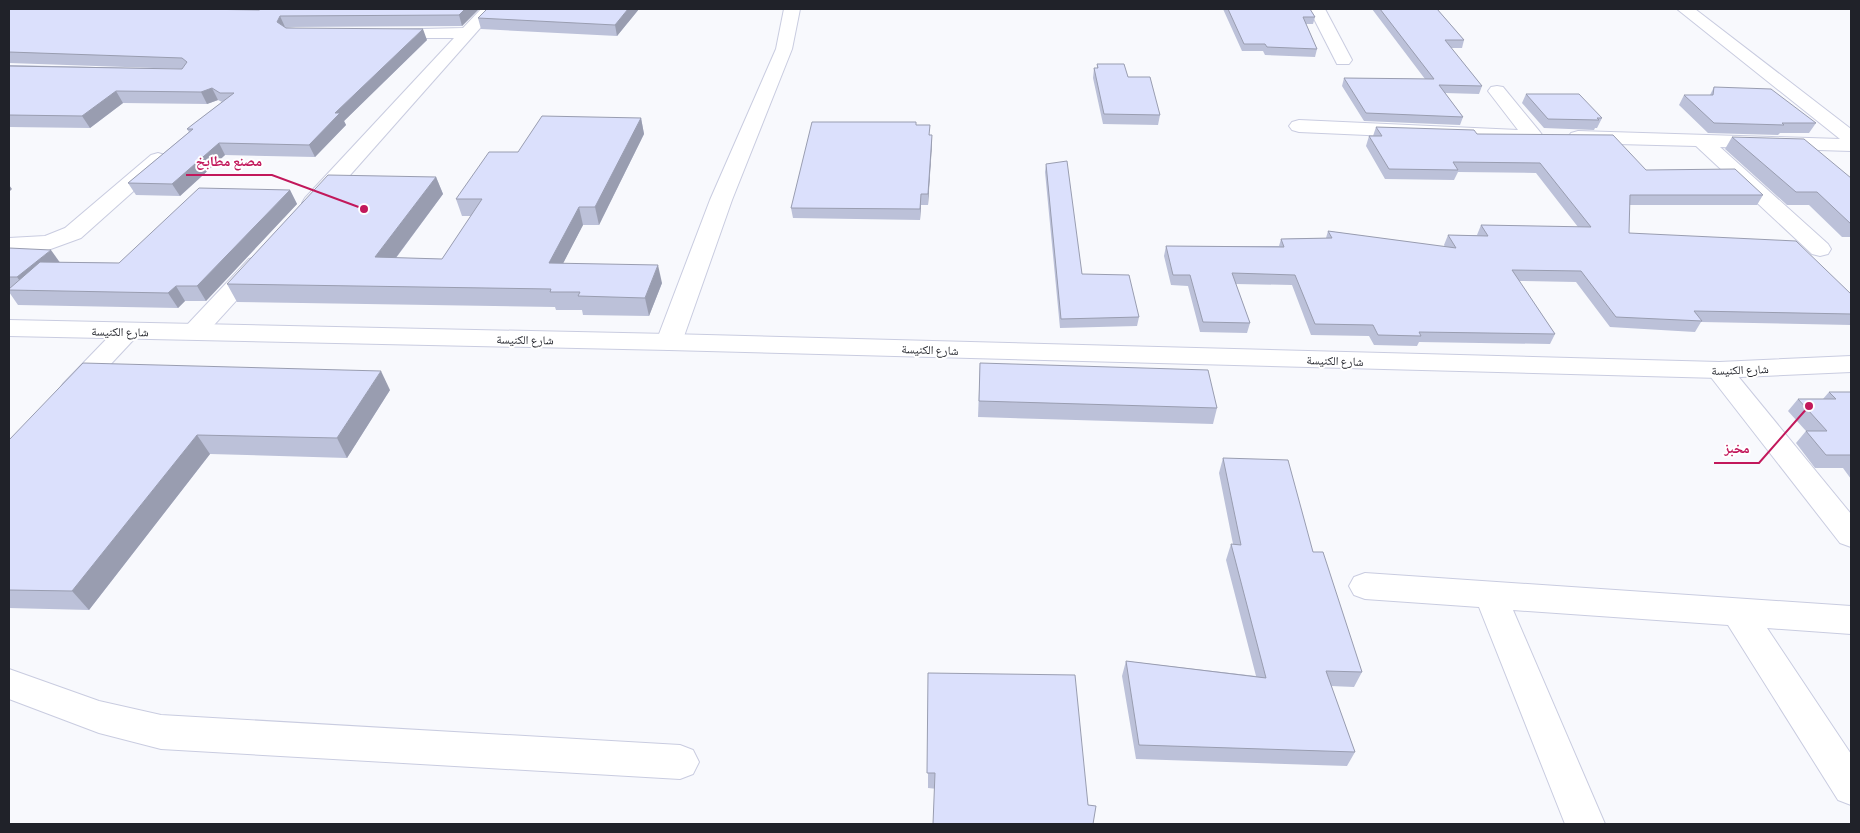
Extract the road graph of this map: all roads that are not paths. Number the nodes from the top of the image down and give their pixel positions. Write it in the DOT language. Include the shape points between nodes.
graph roads {
  1 [pos="489,9"];
  2 [pos="792,9"];
  3 [pos="1317,9"];
  4 [pos="1684,9"];
  5 [pos="370,33"];
  6 [pos="467,33"];
  7 [pos="1343,60"];
  8 [pos="1497,91"];
  9 [pos="1299,126"];
  10 [pos="1533,136"];
  11 [pos="1851,138"];
  12 [pos="1702,141"];
  13 [pos="1851,145"];
  14 [pos="174,146"];
  15 [pos="301,215"];
  16 [pos="9,245"];
  17 [pos="1820,249"];
  18 [pos="268,251"];
  19 [pos="9,328"];
  20 [pos="195,331"];
  21 [pos="128,332"];
  22 [pos="669,342"];
  23 [pos="1851,364"];
  24 [pos="1719,370"];
  25 [pos="55,408"];
  26 [pos="1851,535"];
  27 [pos="1365,586"];
  28 [pos="1490,595"];
  29 [pos="1738,612"];
  30 [pos="1851,620"];
  31 [pos="9,684"];
  32 [pos="680,762"];
  33 [pos="1851,787"];
  34 [pos="1585,824"];
  1 -- 6 [label="street"];
  2 -- 22 [label="street" via="784,49 721,200"];
  3 -- 7 [label="street"];
  4 -- 11 [label="street"];
  5 -- 6 [label="street"];
  6 -- 15 [label="street"];
  8 -- 10 [label="street"];
  9 -- 10 [label="street"];
  10 -- 12 [label="street"];
  12 -- 13 [label="street"];
  12 -- 17 [label="street"];
  14 -- 16 [label="street" via="72,233 48,243"];
  18 -- 20 [label="street"];
  19 -- 21 [label="street, شارع الكنيسة"];
  20 -- 21 [label="street, شارع الكنيسة"];
  20 -- 22 [label="street, شارع الكنيسة"];
  21 -- 25 [label="street"];
  22 -- 24 [label="street, شارع الكنيسة"];
  23 -- 24 [label="street, شارع الكنيسة"];
  24 -- 26 [label="street"];
  27 -- 28 [label="street"];
  28 -- 29 [label="street"];
  28 -- 34 [label="street"];
  29 -- 30 [label="street"];
  29 -- 33 [label="street"];
  31 -- 32 [label="street" via="99,717 161,732"];
}
